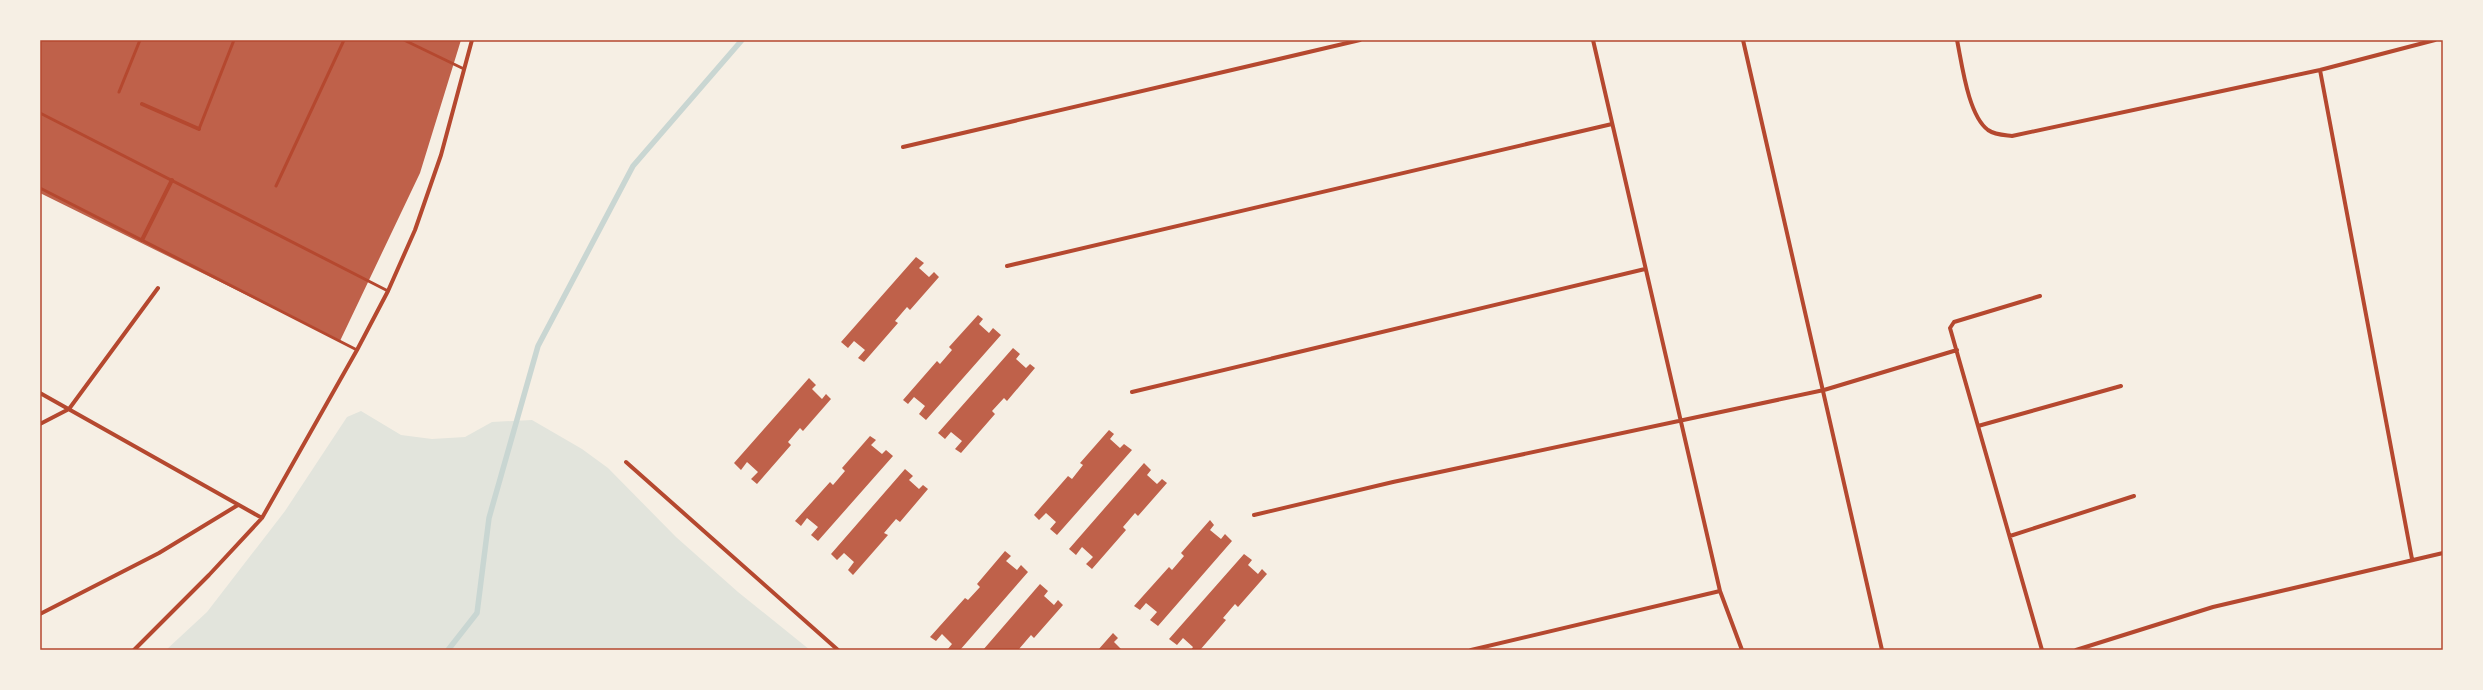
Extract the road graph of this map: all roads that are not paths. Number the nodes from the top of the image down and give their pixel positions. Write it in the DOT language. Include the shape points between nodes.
graph roads {
  1 [pos="140,40"];
  2 [pos="234,40"];
  3 [pos="344,40"];
  4 [pos="404,40"];
  5 [pos="472,40"];
  6 [pos="1360,40"];
  7 [pos="1593,40"];
  8 [pos="1743,40"];
  9 [pos="1957,40"];
  10 [pos="2434,40"];
  11 [pos="464,69"];
  12 [pos="2320,70"];
  13 [pos="118,92"];
  14 [pos="142,104"];
  15 [pos="40,113"];
  16 [pos="1612,124"];
  17 [pos="199,129"];
  18 [pos="903,147"];
  19 [pos="172,180"];
  20 [pos="276,186"];
  21 [pos="40,188"];
  22 [pos="142,240"];
  23 [pos="1007,266"];
  24 [pos="1646,269"];
  25 [pos="158,288"];
  26 [pos="388,291"];
  27 [pos="2040,296"];
  28 [pos="357,350"];
  29 [pos="1957,350"];
  30 [pos="2121,386"];
  31 [pos="1824,390"];
  32 [pos="1132,392"];
  33 [pos="40,393"];
  34 [pos="69,410"];
  35 [pos="1681,421"];
  36 [pos="40,424"];
  37 [pos="1978,426"];
  38 [pos="626,462"];
  39 [pos="2134,496"];
  40 [pos="238,505"];
  41 [pos="1254,515"];
  42 [pos="262,518"];
  43 [pos="2010,536"];
  44 [pos="2443,553"];
  45 [pos="2412,559"];
  46 [pos="1720,591"];
  47 [pos="40,614"];
  48 [pos="134,650"];
  49 [pos="838,650"];
  50 [pos="1471,650"];
  51 [pos="1742,650"];
  52 [pos="1882,650"];
  53 [pos="2042,650"];
  54 [pos="2076,650"];
  1 -- 13 [label="lane"];
  2 -- 17 [label="lane"];
  3 -- 20 [label="lane"];
  4 -- 11 [label="lane"];
  5 -- 11 [label="street"];
  6 -- 18 [label="street"];
  7 -- 16 [label="street"];
  8 -- 31 [label="street"];
  9 -- 12 [label="street" via="1974,110 1981,124 1998,135 2012,136"];
  10 -- 12 [label="street"];
  11 -- 26 [label="street" via="441,155 415,230"];
  12 -- 45 [label="street"];
  14 -- 17 [label="street"];
  15 -- 19 [label="lane"];
  16 -- 23 [label="street"];
  16 -- 24 [label="street"];
  19 -- 22 [label="street"];
  19 -- 26 [label="lane"];
  21 -- 22 [label="lane"];
  22 -- 28 [label="lane"];
  24 -- 32 [label="street"];
  24 -- 35 [label="street"];
  25 -- 34 [label="street"];
  26 -- 28 [label="street"];
  27 -- 29 [label="street" via="1954,322 1950,328"];
  28 -- 42 [label="street"];
  29 -- 31 [label="street"];
  29 -- 37 [label="street"];
  30 -- 37 [label="street"];
  31 -- 35 [label="street"];
  31 -- 52 [label="street"];
  33 -- 34 [label="street"];
  34 -- 36 [label="street"];
  34 -- 40 [label="street"];
  35 -- 41 [label="street" via="1392,482"];
  35 -- 46 [label="street"];
  37 -- 43 [label="street"];
  38 -- 49 [label="street"];
  39 -- 43 [label="street"];
  40 -- 42 [label="street"];
  40 -- 47 [label="street" via="159,553"];
  42 -- 48 [label="street"];
  43 -- 53 [label="street"];
  44 -- 45 [label="street"];
  45 -- 54 [label="street" via="2213,607"];
  46 -- 50 [label="street"];
  46 -- 51 [label="street"];
}
